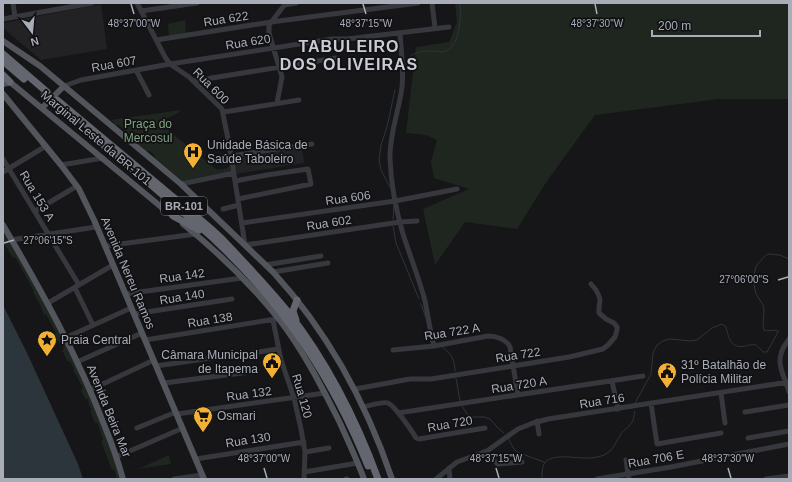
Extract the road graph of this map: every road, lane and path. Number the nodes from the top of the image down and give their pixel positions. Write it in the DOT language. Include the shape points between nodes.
graph roads {
  1 [pos="12,3"];
  2 [pos="92,3"];
  3 [pos="137,3"];
  4 [pos="197,3"];
  5 [pos="296,3"];
  6 [pos="418,3"];
  7 [pos="432,3"];
  8 [pos="285,4"];
  9 [pos="141,11"];
  10 [pos="15,17"];
  11 [pos="3,19"];
  12 [pos="271,22"];
  13 [pos="449,27"];
  14 [pos="435,28"];
  15 [pos="400,33"];
  16 [pos="156,40"];
  17 [pos="3,41"];
  18 [pos="273,48"];
  19 [pos="3,54"];
  20 [pos="336,58"];
  21 [pos="3,61"];
  22 [pos="170,64"];
  23 [pos="278,67"];
  24 [pos="136,70"];
  25 [pos="3,76"];
  26 [pos="193,81"];
  27 [pos="6,83"];
  28 [pos="64,86"];
  29 [pos="46,93"];
  30 [pos="3,94"];
  31 [pos="149,95"];
  32 [pos="298,100"];
  33 [pos="55,102"];
  34 [pos="277,103"];
  35 [pos="42,108"];
  36 [pos="224,112"];
  37 [pos="312,144"];
  38 [pos="46,146"];
  39 [pos="231,156"];
  40 [pos="103,158"];
  41 [pos="3,159"];
  42 [pos="61,165"];
  43 [pos="9,168"];
  44 [pos="3,172"];
  45 [pos="234,173"];
  46 [pos="235,181"];
  47 [pos="181,184"];
  48 [pos="77,186"];
  49 [pos="458,189"];
  50 [pos="238,199"];
  51 [pos="395,201"];
  52 [pos="239,205"];
  53 [pos="223,208"];
  54 [pos="35,211"];
  55 [pos="173,216"];
  56 [pos="417,221"];
  57 [pos="400,222"];
  58 [pos="242,223"];
  59 [pos="3,225"];
  60 [pos="96,226"];
  61 [pos="48,234"];
  62 [pos="196,234"];
  63 [pos="11,240"];
  64 [pos="245,245"];
  65 [pos="105,246"];
  66 [pos="229,254"];
  67 [pos="321,256"];
  68 [pos="328,263"];
  69 [pos="113,265"];
  70 [pos="265,265"];
  71 [pos="273,272"];
  72 [pos="242,278"];
  73 [pos="591,284"];
  74 [pos="77,286"];
  75 [pos="125,294"];
  76 [pos="232,299"];
  77 [pos="297,300"];
  78 [pos="48,303"];
  79 [pos="132,308"];
  80 [pos="134,314"];
  81 [pos="276,319"];
  82 [pos="93,325"];
  83 [pos="298,326"];
  84 [pos="142,333"];
  85 [pos="65,338"];
  86 [pos="789,339"];
  87 [pos="145,340"];
  88 [pos="434,346"];
  89 [pos="789,348"];
  90 [pos="278,349"];
  91 [pos="782,349"];
  92 [pos="393,350"];
  93 [pos="252,353"];
  94 [pos="238,354"];
  95 [pos="77,362"];
  96 [pos="155,363"];
  97 [pos="513,366"];
  98 [pos="257,371"];
  99 [pos="643,376"];
  100 [pos="612,380"];
  101 [pos="787,382"];
  102 [pos="164,383"];
  103 [pos="355,389"];
  104 [pos="90,390"];
  105 [pos="789,392"];
  106 [pos="325,393"];
  107 [pos="721,393"];
  108 [pos="518,395"];
  109 [pos="294,398"];
  110 [pos="651,403"];
  111 [pos="789,406"];
  112 [pos="363,407"];
  113 [pos="618,409"];
  114 [pos="745,412"];
  115 [pos="176,413"];
  116 [pos="398,413"];
  117 [pos="537,422"];
  118 [pos="725,423"];
  119 [pos="137,428"];
  120 [pos="183,428"];
  121 [pos="485,428"];
  122 [pos="789,431"];
  123 [pos="721,433"];
  124 [pos="539,434"];
  125 [pos="748,438"];
  126 [pos="304,442"];
  127 [pos="789,444"];
  128 [pos="329,448"];
  129 [pos="305,452"];
  130 [pos="484,452"];
  131 [pos="116,457"];
  132 [pos="196,459"];
  133 [pos="626,460"];
  134 [pos="522,462"];
  135 [pos="358,463"];
  136 [pos="449,468"];
  137 [pos="304,472"];
  138 [pos="629,476"];
  139 [pos="789,476"];
  140 [pos="203,477"];
  141 [pos="124,479"];
  142 [pos="174,479"];
  143 [pos="304,479"];
  144 [pos="364,479"];
  145 [pos="373,479"];
  146 [pos="378,479"];
  147 [pos="392,479"];
  148 [pos="436,479"];
  149 [pos="450,479"];
  150 [pos="597,479"];
  151 [pos="766,479"];
  1 -- 10 [label="street"];
  2 -- 10 [label="street"];
  3 -- 9 [label="street, Rua 600"];
  4 -- 9 [label="street"];
  5 -- 8 [label="street"];
  6 -- 12 [label="street, Rua 622"];
  7 -- 14 [label="street"];
  8 -- 12 [label="street"];
  9 -- 16 [label="street, Rua 600"];
  10 -- 11 [label="street"];
  12 -- 16 [label="street, Rua 622"];
  12 -- 18 [label="street" via="269,33"];
  13 -- 14 [label="street, Rua 620"];
  14 -- 15 [label="street, Rua 620"];
  15 -- 18 [label="street, Rua 620" via="332,39"];
  15 -- 51 [label="street" via="402,89 390,158"];
  16 -- 22 [label="street, Rua 600"];
  17 -- 28 [label="main road"];
  18 -- 22 [label="street, Rua 620"];
  18 -- 23 [label="street"];
  19 -- 29 [label="highway, BR-101"];
  20 -- 23 [label="street"];
  21 -- 29 [label="highway, BR-101"];
  22 -- 24 [label="street, Rua 607"];
  22 -- 26 [label="street, Rua 600"];
  23 -- 26 [label="street"];
  23 -- 34 [label="street" via="282,79"];
  24 -- 28 [label="street, Rua 607" via="76,81"];
  24 -- 31 [label="street"];
  25 -- 27 [label="highway"];
  26 -- 36 [label="street, Rua 600"];
  27 -- 35 [label="main road, Marginal Leste da BR-101"];
  28 -- 35 [label="main road"];
  28 -- 47 [label="main road"];
  29 -- 33 [label="highway, BR-101, bridge"];
  30 -- 38 [label="main road, Avenida Nereu Ramos"];
  32 -- 34 [label="street"];
  33 -- 66 [label="highway, BR-101"];
  33 -- 83 [label="highway, BR-101" via="220,237 275,296"];
  34 -- 36 [label="street"];
  35 -- 40 [label="main road, Marginal Leste da BR-101"];
  36 -- 39 [label="street, Rua 600"];
  37 -- 39 [label="street"];
  38 -- 42 [label="main road, Avenida Nereu Ramos"];
  38 -- 43 [label="street"];
  39 -- 45 [label="street, Rua 600"];
  40 -- 42 [label="street"];
  40 -- 55 [label="main road, Marginal Leste da BR-101"];
  41 -- 43 [label="street, Rua 153 A"];
  42 -- 48 [label="main road, Avenida Nereu Ramos"];
  43 -- 44 [label="street"];
  43 -- 54 [label="street, Rua 153 A"];
  45 -- 46 [label="street, Rua 600"];
  45 -- 47 [label="street"];
  46 -- 50 [label="street, Rua 600"];
  46 -- 50 [label="street" via="308,169 311,184"];
  47 -- 64 [label="main road"];
  48 -- 54 [label="street"];
  48 -- 60 [label="main road, Avenida Nereu Ramos"];
  49 -- 51 [label="street, Rua 606"];
  50 -- 52 [label="street, Rua 600"];
  51 -- 57 [label="street"];
  51 -- 58 [label="street, Rua 606"];
  52 -- 53 [label="street"];
  52 -- 58 [label="street, Rua 600"];
  54 -- 61 [label="street, Rua 153 A"];
  55 -- 62 [label="main road, Marginal Leste da BR-101"];
  55 -- 66 [label="highway" via="196,228"];
  56 -- 57 [label="street, Rua 602"];
  57 -- 64 [label="street, Rua 602"];
  57 -- 88 [label="street" via="425,301"];
  58 -- 64 [label="street, Rua 600"];
  59 -- 63 [label="main road, Avenida Beira Mar"];
  60 -- 61 [label="street"];
  60 -- 65 [label="main road, Avenida Nereu Ramos"];
  61 -- 63 [label="street"];
  61 -- 74 [label="street, Rua 153 A"];
  62 -- 65 [label="street"];
  62 -- 72 [label="main road, Marginal Leste da BR-101"];
  63 -- 78 [label="main road, Avenida Beira Mar"];
  64 -- 70 [label="main road"];
  65 -- 69 [label="main road, Avenida Nereu Ramos"];
  66 -- 145 [label="highway, BR-101" via="265,292 314,358 350,425"];
  67 -- 70 [label="street"];
  68 -- 71 [label="street"];
  69 -- 74 [label="street"];
  69 -- 75 [label="main road, Avenida Nereu Ramos"];
  70 -- 71 [label="main road"];
  71 -- 77 [label="main road"];
  72 -- 75 [label="street, Rua 142"];
  72 -- 81 [label="main road, Marginal Leste da BR-101" via="259,295"];
  73 -- 97 [label="street, Rua 722" via="599,296 599,313 617,326 615,337 608,345 596,351"];
  74 -- 78 [label="street"];
  74 -- 82 [label="street, Rua 153 A"];
  75 -- 79 [label="main road, Avenida Nereu Ramos"];
  76 -- 80 [label="street, Rua 140"];
  77 -- 83 [label="highway" via="293,311"];
  77 -- 103 [label="main road" via="338,358"];
  78 -- 85 [label="main road, Avenida Beira Mar"];
  79 -- 80 [label="main road, Avenida Nereu Ramos"];
  79 -- 82 [label="street"];
  80 -- 84 [label="main road, Avenida Nereu Ramos"];
  81 -- 87 [label="street, Rua 138"];
  81 -- 90 [label="street, Rua 120"];
  81 -- 106 [label="main road, Marginal Leste da BR-101" via="303,355"];
  82 -- 85 [label="street"];
  83 -- 146 [label="highway, BR-101" via="345,402"];
  84 -- 87 [label="main road, Avenida Nereu Ramos"];
  84 -- 95 [label="street"];
  85 -- 95 [label="main road, Avenida Beira Mar"];
  86 -- 91 [label="street"];
  87 -- 96 [label="main road, Avenida Nereu Ramos"];
  88 -- 92 [label="street, Rua 722 A"];
  88 -- 97 [label="street, Rua 722 A" via="494,336 509,345"];
  89 -- 91 [label="street"];
  90 -- 93 [label="street"];
  90 -- 109 [label="street, Rua 120"];
  91 -- 101 [label="street" via="780,361 782,374"];
  94 -- 96 [label="street"];
  95 -- 104 [label="main road, Avenida Beira Mar"];
  96 -- 102 [label="main road, Avenida Nereu Ramos"];
  96 -- 104 [label="street"];
  97 -- 103 [label="street, Rua 722"];
  97 -- 108 [label="street, Rua 722 A"];
  98 -- 102 [label="street"];
  99 -- 100 [label="street, Rua 720 A"];
  100 -- 108 [label="street, Rua 720 A"];
  100 -- 113 [label="street"];
  101 -- 105 [label="street"];
  101 -- 107 [label="street, Rua 716"];
  102 -- 115 [label="main road, Avenida Nereu Ramos"];
  103 -- 112 [label="main road"];
  104 -- 131 [label="main road, Avenida Beira Mar"];
  106 -- 109 [label="street, Rua 132"];
  106 -- 135 [label="main road, Marginal Leste da BR-101"];
  107 -- 110 [label="street, Rua 716"];
  107 -- 118 [label="street"];
  108 -- 116 [label="street, Rua 720 A"];
  109 -- 115 [label="street, Rua 132"];
  109 -- 126 [label="street, Rua 120"];
  110 -- 113 [label="street, Rua 716"];
  110 -- 123 [label="street" via="657,444"];
  111 -- 114 [label="street"];
  112 -- 116 [label="street, Rua 720" via="387,403"];
  112 -- 147 [label="main road"];
  113 -- 117 [label="street, Rua 716"];
  115 -- 119 [label="street, Rua 132"];
  115 -- 120 [label="main road, Avenida Nereu Ramos"];
  116 -- 121 [label="street, Rua 720" via="419,439"];
  117 -- 124 [label="street"];
  117 -- 130 [label="street, Rua 716" via="518,429"];
  120 -- 131 [label="street"];
  120 -- 132 [label="main road, Avenida Nereu Ramos"];
  122 -- 125 [label="street"];
  126 -- 129 [label="street, Rua 120"];
  126 -- 132 [label="street, Rua 130"];
  127 -- 138 [label="street, Rua 706 E"];
  128 -- 129 [label="street"];
  129 -- 137 [label="street, Rua 120"];
  130 -- 134 [label="street" via="498,464"];
  130 -- 136 [label="street, Rua 716" via="459,461"];
  131 -- 141 [label="main road, Avenida Beira Mar"];
  132 -- 140 [label="main road, Avenida Nereu Ramos"];
  133 -- 138 [label="street"];
  135 -- 137 [label="street"];
  135 -- 144 [label="main road, Marginal Leste da BR-101"];
  136 -- 148 [label="street, Rua 716"];
  136 -- 149 [label="street"];
  137 -- 143 [label="street, Rua 120"];
  138 -- 150 [label="street, Rua 706 E"];
  139 -- 151 [label="street"];
  140 -- 142 [label="street"];
}
